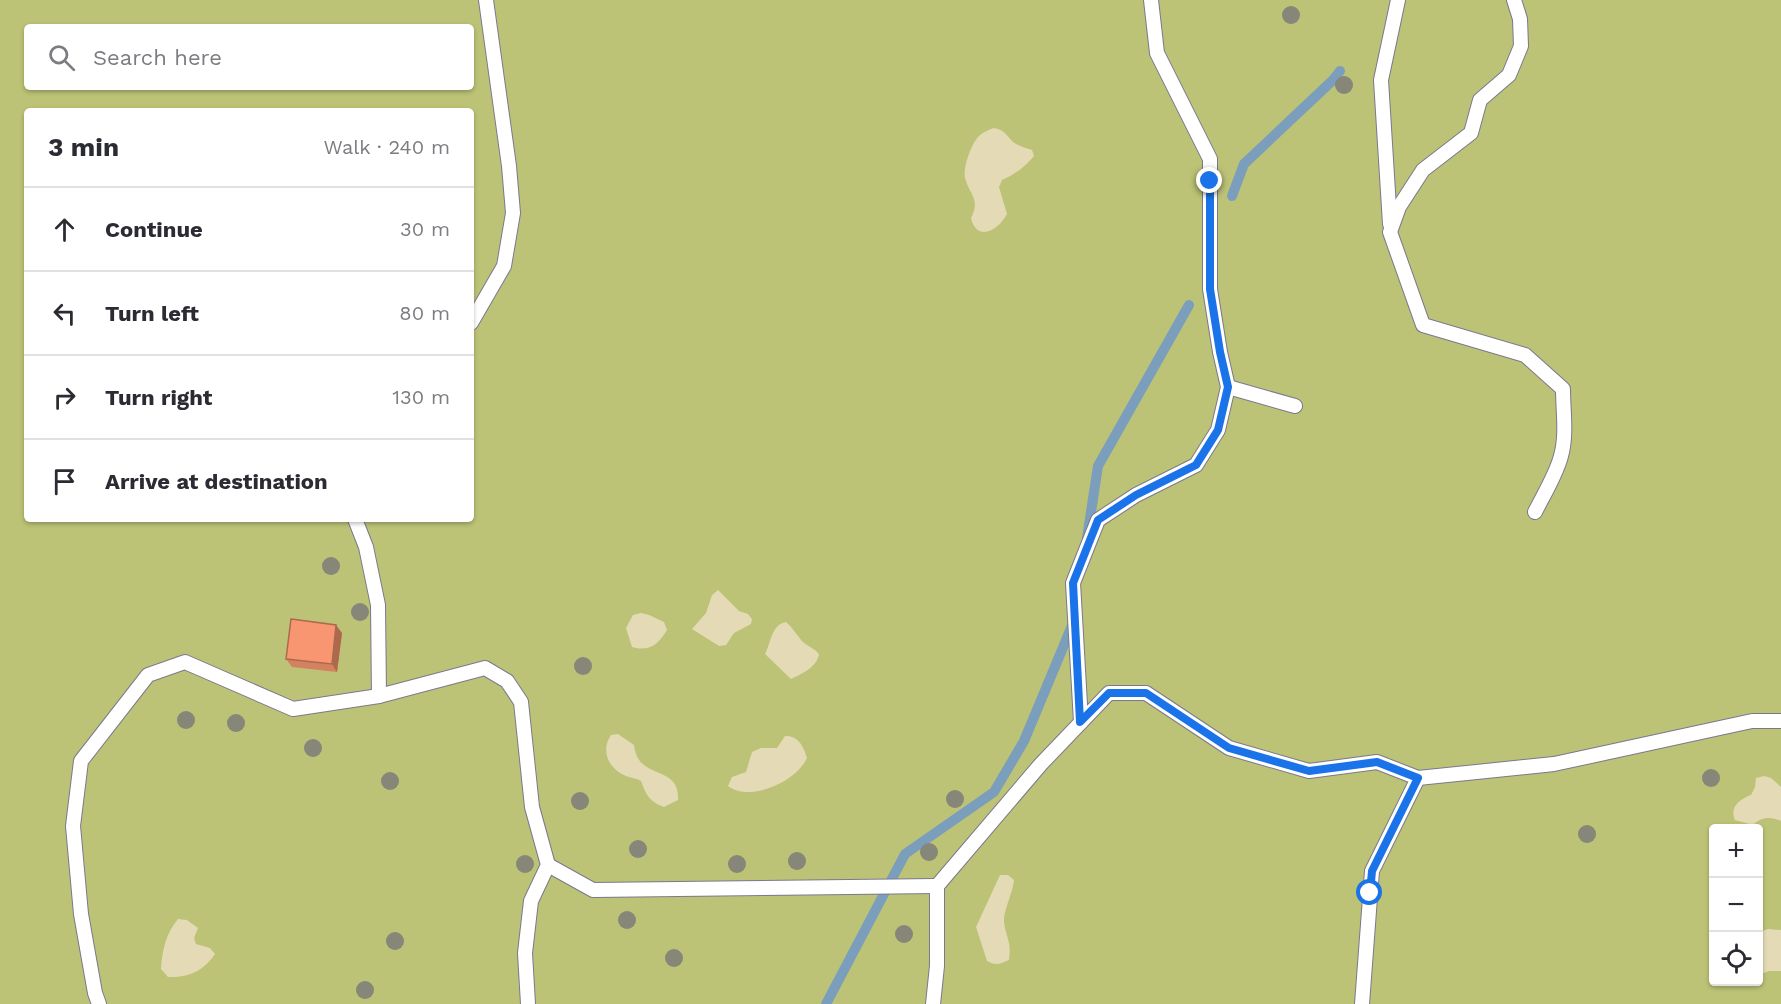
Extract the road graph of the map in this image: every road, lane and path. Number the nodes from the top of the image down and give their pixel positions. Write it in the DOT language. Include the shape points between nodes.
graph roads {
  1 [pos="486,0"];
  2 [pos="1151,0"];
  3 [pos="1398,0"];
  4 [pos="1514,0"];
  5 [pos="1390,232"];
  6 [pos="474,318"];
  7 [pos="1228,387"];
  8 [pos="1295,406"];
  9 [pos="1535,512"];
  10 [pos="356,522"];
  11 [pos="379,696"];
  12 [pos="1781,721"];
  13 [pos="1080,722"];
  14 [pos="1418,778"];
  15 [pos="548,865"];
  16 [pos="938,886"];
  17 [pos="99,1004"];
  18 [pos="528,1004"];
  19 [pos="933,1004"];
  20 [pos="1362,1004"];
  1 -- 6 [label="lane" via="513,213 504,266"];
  2 -- 7 [label="lane" via="1157,53 1210,159 1210,289"];
  3 -- 5 [label="lane" via="1381,80"];
  4 -- 5 [label="lane" via="1520,19 1521,46 1509,75 1480,100 1471,133 1423,170 1399,207"];
  5 -- 9 [label="lane" via="1423,325 1525,355 1563,389 1562,455"];
  7 -- 8 [label="lane"];
  7 -- 13 [label="lane" via="1218,430 1196,465 1136,495 1098,520 1073,583"];
  10 -- 11 [label="lane" via="366,547 378,605"];
  11 -- 15 [label="lane" via="486,668 507,681 521,702 532,807"];
  11 -- 17 [label="lane" via="293,709 185,662 147,675 81,761 73,826 81,914"];
  12 -- 14 [label="lane" via="1752,721 1554,764"];
  13 -- 14 [label="lane" via="1109,693 1146,693 1229,748 1309,771 1377,762"];
  13 -- 16 [label="lane"];
  14 -- 20 [label="lane" via="1372,871"];
  15 -- 16 [label="lane" via="593,890"];
  15 -- 18 [label="lane" via="531,901 525,953"];
  16 -- 19 [label="lane"];
}
